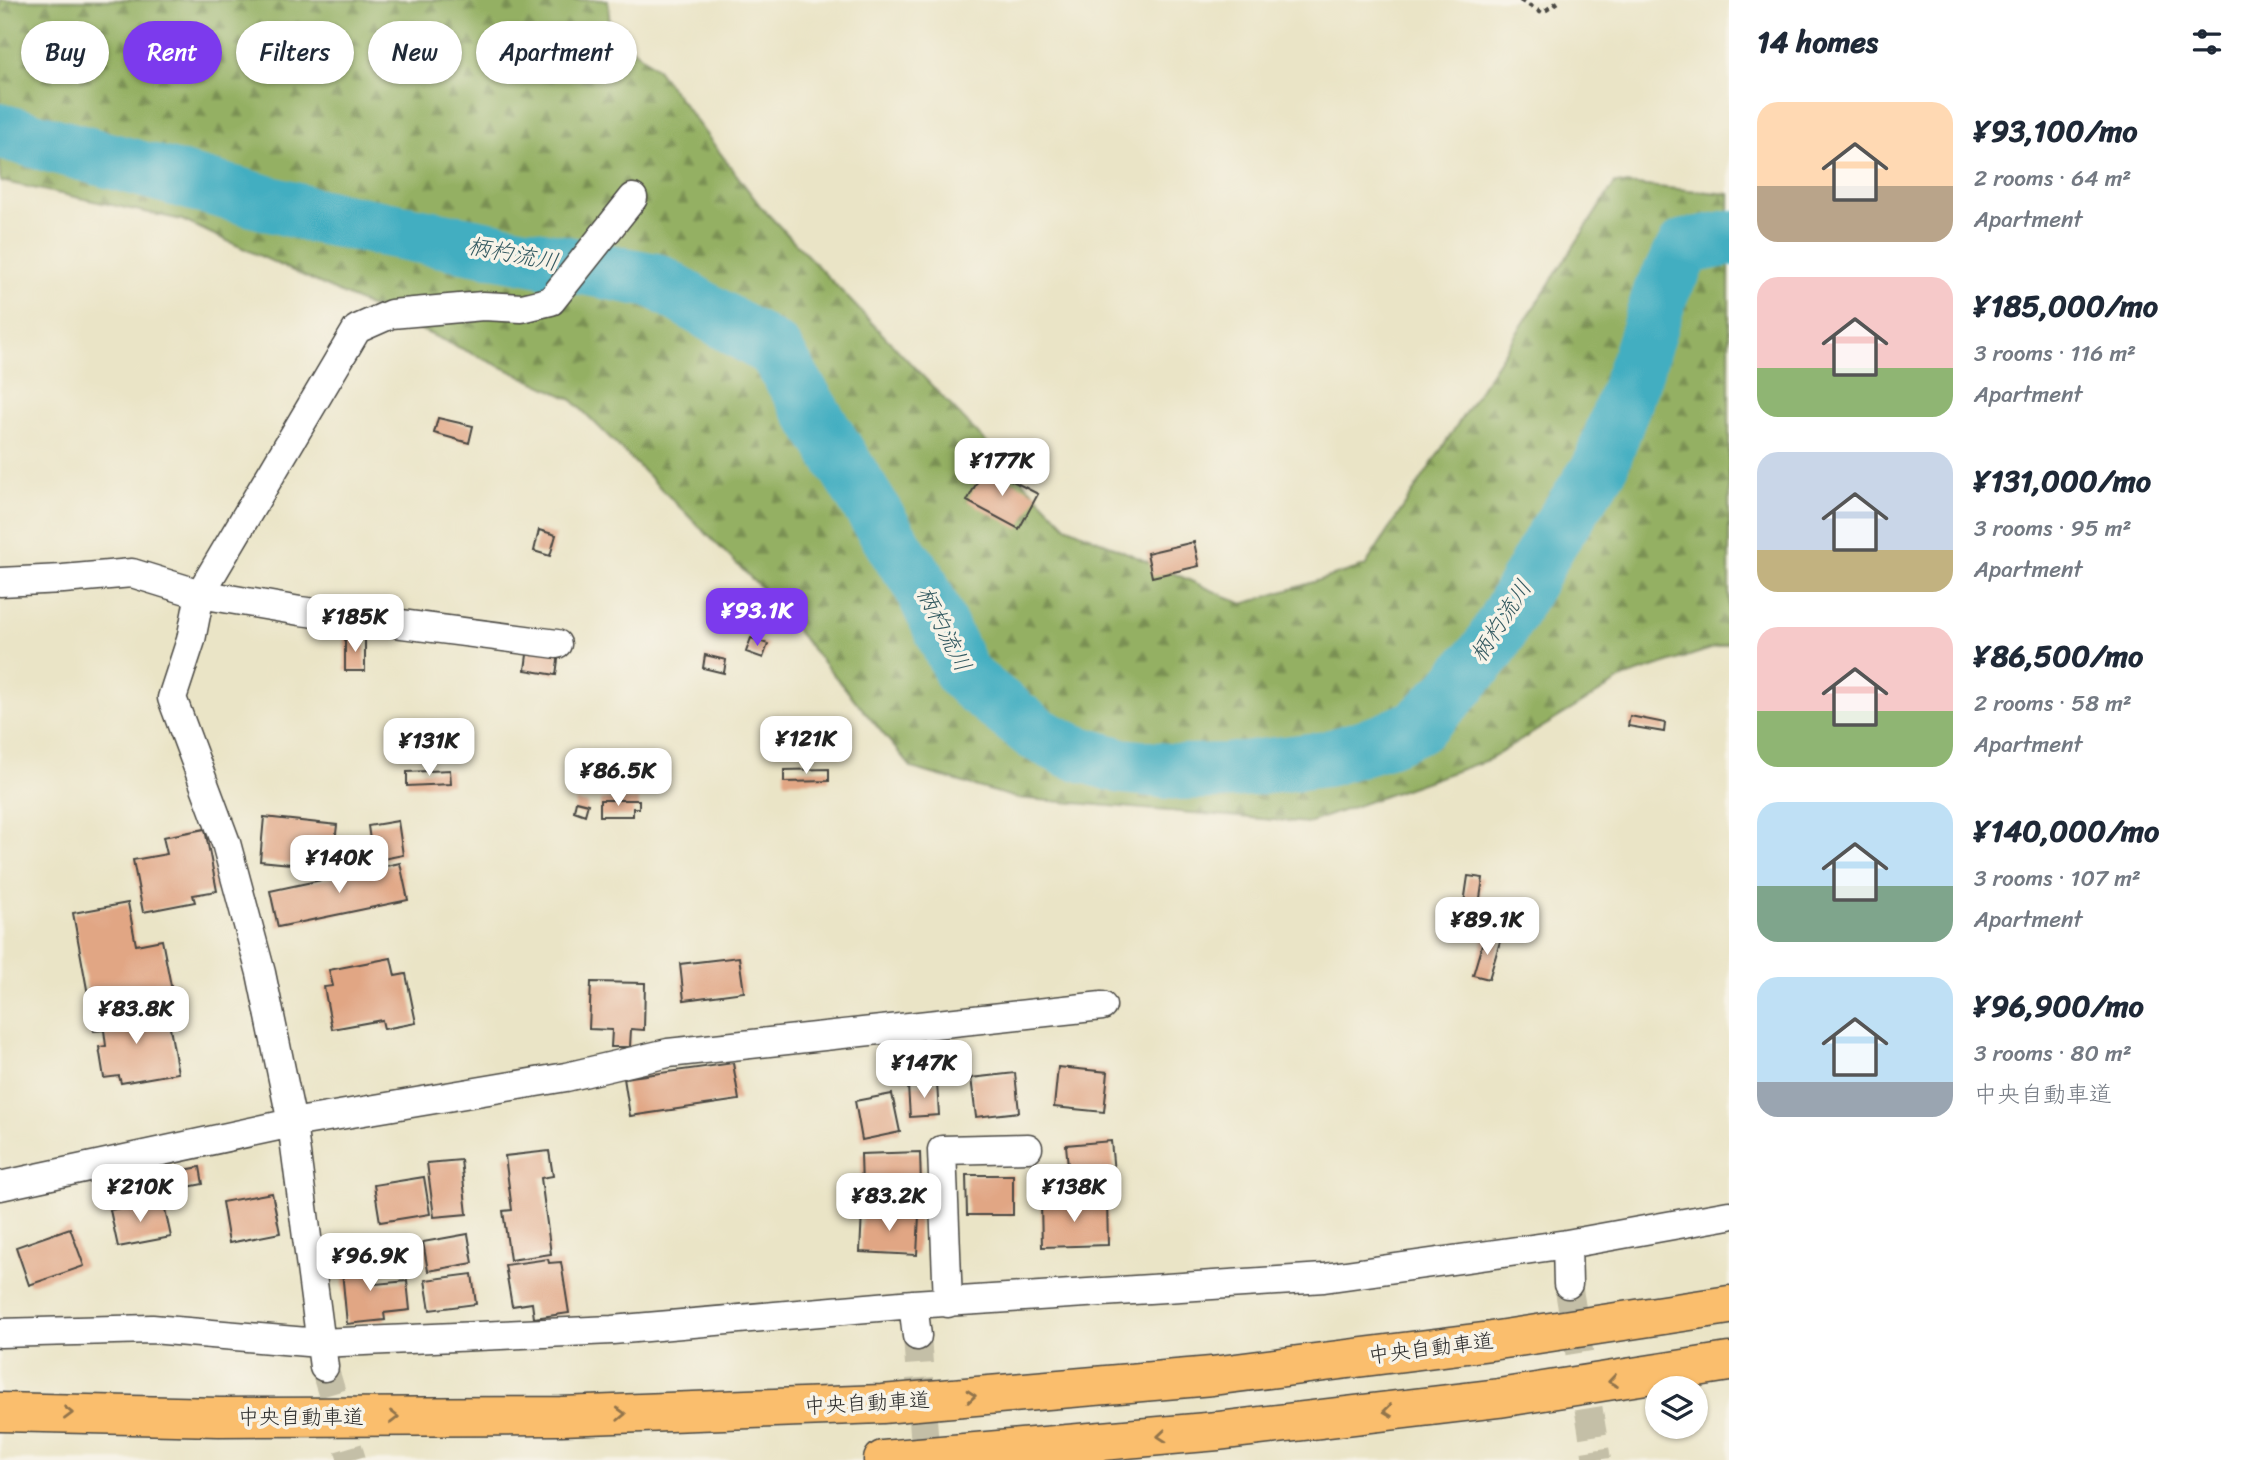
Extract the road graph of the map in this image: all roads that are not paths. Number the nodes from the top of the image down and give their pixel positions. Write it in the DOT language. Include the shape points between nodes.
graph roads {
  1 [pos="633,198"];
  2 [pos="0,582"];
  3 [pos="200,594"];
  4 [pos="557,644"];
  5 [pos="1102,1006"];
  6 [pos="292,1123"];
  7 [pos="1028,1148"];
  8 [pos="0,1186"];
  9 [pos="1729,1215"];
  10 [pos="1567,1244"];
  11 [pos="1568,1284"];
  12 [pos="948,1303"];
  13 [pos="913,1304"];
  14 [pos="1729,1305"];
  15 [pos="0,1332"];
  16 [pos="917,1336"];
  17 [pos="322,1355"];
  18 [pos="1729,1362"];
  19 [pos="0,1412"];
  20 [pos="883,1460"];
  1 -- 3 [label="street" via="551,301 522,308 483,306 391,314 357,329"];
  2 -- 3 [label="street" via="132,573"];
  3 -- 4 [label="street"];
  3 -- 6 [label="street" via="172,698 226,844 261,973"];
  5 -- 6 [label="street" via="668,1053 566,1077"];
  6 -- 8 [label="street"];
  6 -- 17 [label="street"];
  7 -- 12 [label="street" via="942,1150"];
  9 -- 10 [label="street"];
  10 -- 11 [label="street"];
  10 -- 12 [label="street" via="1324,1278"];
  12 -- 13 [label="street"];
  13 -- 16 [label="street"];
  13 -- 17 [label="street"];
  19 -- 14 [label="highway, 中央自動車道, one-way" via="547,1416 882,1404 1212,1376"];
  15 -- 17 [label="street" via="152,1329"];
  18 -- 20 [label="highway, one-way" via="1499,1398 1218,1431"];
}
